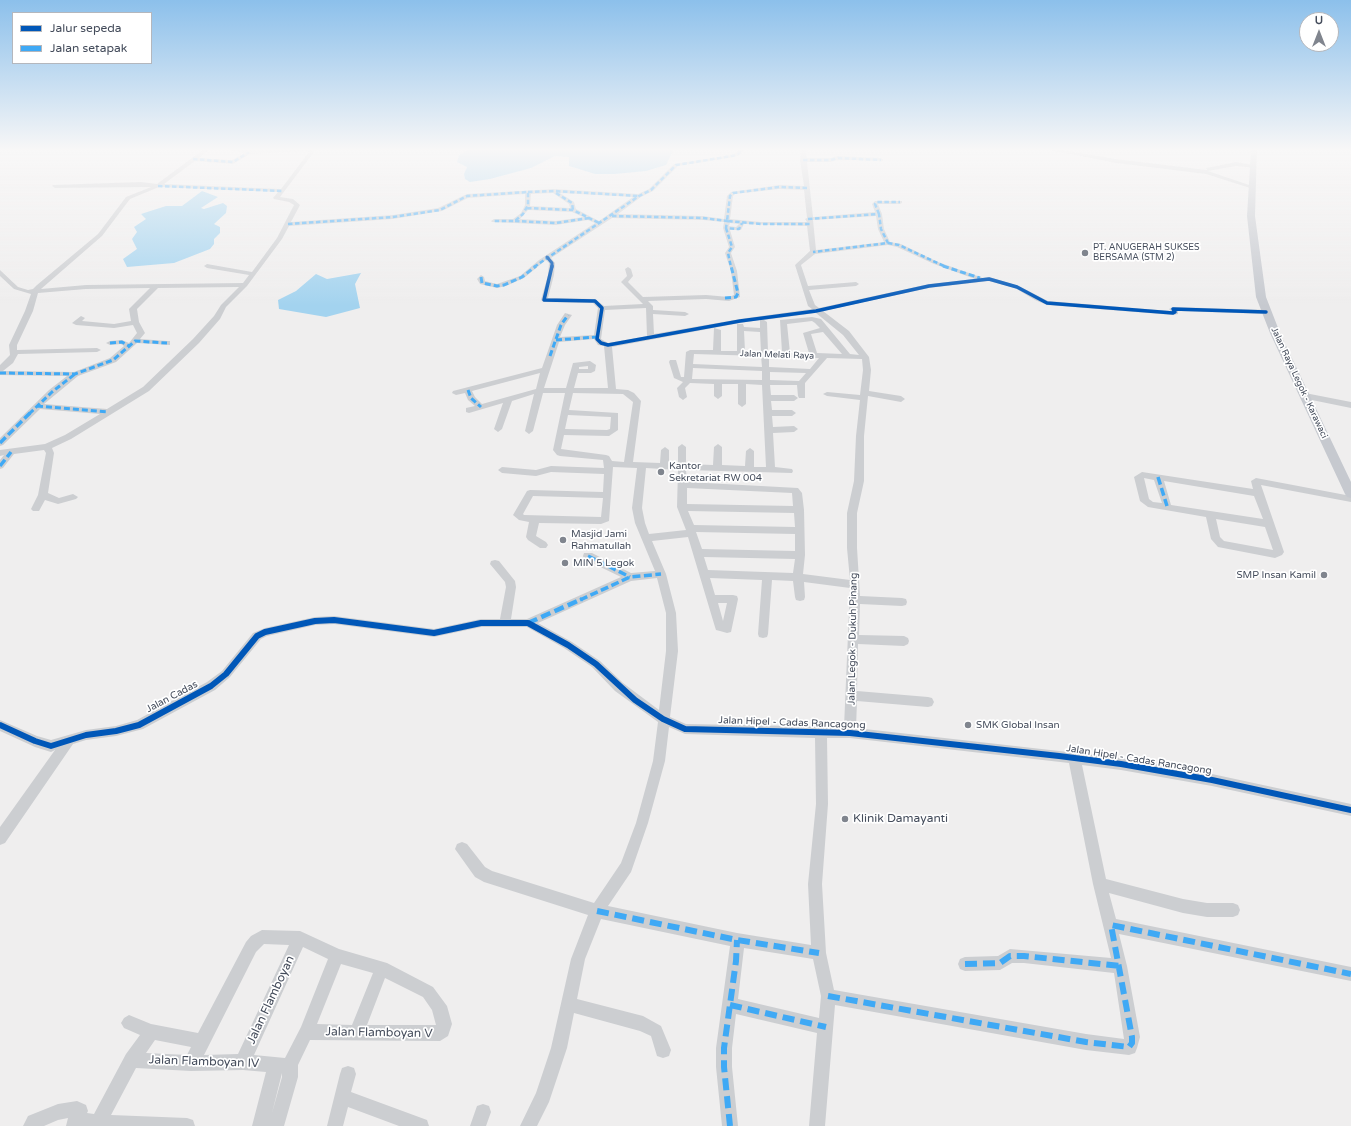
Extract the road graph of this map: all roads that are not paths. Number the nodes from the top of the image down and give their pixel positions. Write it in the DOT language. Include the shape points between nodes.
graph roads {
  1 [pos="125,202"];
  2 [pos="293,202"];
  3 [pos="456,202"];
  4 [pos="527,202"];
  5 [pos="570,202"];
  6 [pos="631,202"];
  7 [pos="729,202"];
  8 [pos="808,202"];
  9 [pos="900,202"];
  10 [pos="1251,202"];
  11 [pos="527,208"];
  12 [pos="573,210"];
  13 [pos="879,214"];
  14 [pos="609,216"];
  15 [pos="590,219"];
  16 [pos="515,220"];
  17 [pos="494,221"];
  18 [pos="809,222"];
  19 [pos="599,223"];
  20 [pos="288,224"];
  21 [pos="727,224"];
  22 [pos="888,243"];
  23 [pos="813,252"];
  24 [pos="547,257"];
  25 [pos="207,266"];
  26 [pos="628,269"];
  27 [pos="0,272"];
  28 [pos="252,274"];
  29 [pos="481,277"];
  30 [pos="984,279"];
  31 [pos="856,284"];
  32 [pos="245,285"];
  33 [pos="155,287"];
  34 [pos="805,288"];
  35 [pos="35,292"];
  36 [pos="641,299"];
  37 [pos="602,308"];
  38 [pos="649,309"];
  39 [pos="816,311"];
  40 [pos="1266,312"];
  41 [pos="685,314"];
  42 [pos="568,315"];
  43 [pos="81,318"];
  44 [pos="782,318"];
  45 [pos="135,322"];
  46 [pos="825,329"];
  47 [pos="717,330"];
  48 [pos="597,337"];
  49 [pos="651,338"];
  50 [pos="556,340"];
  51 [pos="110,343"];
  52 [pos="132,343"];
  53 [pos="167,343"];
  54 [pos="608,345"];
  55 [pos="97,350"];
  56 [pos="14,352"];
  57 [pos="717,353"];
  58 [pos="741,353"];
  59 [pos="764,354"];
  60 [pos="786,355"];
  61 [pos="814,356"];
  62 [pos="825,356"];
  63 [pos="848,357"];
  64 [pos="864,357"];
  65 [pos="673,362"];
  66 [pos="689,366"];
  67 [pos="545,369"];
  68 [pos="766,369"];
  69 [pos="0,370"];
  70 [pos="575,371"];
  71 [pos="811,371"];
  72 [pos="0,373"];
  73 [pos="75,374"];
  74 [pos="688,382"];
  75 [pos="718,383"];
  76 [pos="742,383"];
  77 [pos="766,383"];
  78 [pos="801,383"];
  79 [pos="468,390"];
  80 [pos="540,390"];
  81 [pos="569,391"];
  82 [pos="612,391"];
  83 [pos="456,393"];
  84 [pos="827,394"];
  85 [pos="718,396"];
  86 [pos="865,396"];
  87 [pos="1305,396"];
  88 [pos="683,397"];
  89 [pos="768,398"];
  90 [pos="508,399"];
  91 [pos="901,399"];
  92 [pos="742,404"];
  93 [pos="1351,405"];
  94 [pos="37,406"];
  95 [pos="481,407"];
  96 [pos="468,410"];
  97 [pos="108,412"];
  98 [pos="564,412"];
  99 [pos="768,413"];
  100 [pos="792,413"];
  101 [pos="498,429"];
  102 [pos="769,430"];
  103 [pos="794,430"];
  104 [pos="529,431"];
  105 [pos="560,432"];
  106 [pos="0,443"];
  107 [pos="47,447"];
  108 [pos="682,447"];
  109 [pos="718,447"];
  110 [pos="665,450"];
  111 [pos="750,451"];
  112 [pos="11,452"];
  113 [pos="0,453"];
  114 [pos="628,465"];
  115 [pos="0,466"];
  116 [pos="642,466"];
  117 [pos="664,466"];
  118 [pos="682,466"];
  119 [pos="609,467"];
  120 [pos="717,467"];
  121 [pos="749,469"];
  122 [pos="502,470"];
  123 [pos="771,470"];
  124 [pos="789,471"];
  125 [pos="1158,477"];
  126 [pos="682,485"];
  127 [pos="1258,494"];
  128 [pos="1351,494"];
  129 [pos="43,495"];
  130 [pos="606,495"];
  131 [pos="73,497"];
  132 [pos="1351,499"];
  133 [pos="1167,506"];
  134 [pos="682,507"];
  135 [pos="36,509"];
  136 [pos="798,510"];
  137 [pos="1210,514"];
  138 [pos="535,519"];
  139 [pos="1270,524"];
  140 [pos="691,530"];
  141 [pos="800,531"];
  142 [pos="647,538"];
  143 [pos="543,545"];
  144 [pos="698,553"];
  145 [pos="800,555"];
  146 [pos="588,556"];
  147 [pos="495,564"];
  148 [pos="661,574"];
  149 [pos="704,574"];
  150 [pos="767,576"];
  151 [pos="798,577"];
  152 [pos="630,578"];
  153 [pos="856,585"];
  154 [pos="800,596"];
  155 [pos="711,599"];
  156 [pos="855,600"];
  157 [pos="902,602"];
  158 [pos="334,620"];
  159 [pos="506,623"];
  160 [pos="528,623"];
  161 [pos="764,634"];
  162 [pos="854,639"];
  163 [pos="904,641"];
  164 [pos="852,696"];
  165 [pos="928,702"];
  166 [pos="663,719"];
  167 [pos="0,725"];
  168 [pos="821,733"];
  169 [pos="850,733"];
  170 [pos="69,742"];
  171 [pos="1074,758"];
  172 [pos="1351,810"];
  173 [pos="0,838"];
  174 [pos="462,849"];
  175 [pos="1100,884"];
  176 [pos="1233,910"];
  177 [pos="597,911"];
  178 [pos="1111,925"];
  179 [pos="300,938"];
  180 [pos="737,940"];
  181 [pos="819,953"];
  182 [pos="337,956"];
  183 [pos="965,964"];
  184 [pos="1120,966"];
  185 [pos="382,968"];
  186 [pos="1351,974"];
  187 [pos="828,996"];
  188 [pos="569,1004"];
  189 [pos="730,1005"];
  190 [pos="129,1023"];
  191 [pos="826,1027"];
  192 [pos="151,1032"];
  193 [pos="306,1032"];
  194 [pos="356,1033"];
  195 [pos="201,1041"];
  196 [pos="663,1050"];
  197 [pos="132,1060"];
  198 [pos="243,1062"];
  199 [pos="191,1063"];
  200 [pos="282,1065"];
  201 [pos="348,1074"];
  202 [pos="342,1096"];
  203 [pos="75,1123"];
  204 [pos="98,1123"];
  205 [pos="31,1126"];
  206 [pos="187,1126"];
  207 [pos="260,1126"];
  208 [pos="276,1126"];
  209 [pos="335,1126"];
  210 [pos="421,1126"];
  211 [pos="528,1126"];
  212 [pos="730,1126"];
  213 [pos="817,1126"];
  1 -- 35 [label="street" via="100,235 54,272"];
  2 -- 20 [label="street" via="298,205"];
  3 -- 20 [label="street" via="440,210 386,217"];
  4 -- 11 [label="street"];
  5 -- 12 [label="street"];
  6 -- 14 [label="street"];
  7 -- 21 [label="street"];
  8 -- 18 [label="street"];
  9 -- 13 [label="street" via="876,202"];
  10 -- 40 [label="main road, Jalan Raya Legok - Karawaci" via="1254,251"];
  11 -- 12 [label="street"];
  11 -- 16 [label="street"];
  12 -- 15 [label="street"];
  13 -- 18 [label="street"];
  13 -- 22 [label="street" via="881,229"];
  14 -- 15 [label="street"];
  14 -- 19 [label="street"];
  14 -- 21 [label="street" via="682,217"];
  15 -- 16 [label="street" via="556,223"];
  15 -- 19 [label="street"];
  16 -- 17 [label="street"];
  18 -- 21 [label="street"];
  18 -- 23 [label="street"];
  19 -- 24 [label="street"];
  20 -- 28 [label="street"];
  21 -- 36 [label="street" via="732,247 728,253 738,296 729,299 706,296"];
  22 -- 23 [label="street"];
  22 -- 30 [label="street"];
  23 -- 34 [label="street, Jalan Legok - Dukuh Pinang" via="798,265"];
  24 -- 29 [label="street" via="526,274 504,285 484,283 480,280"];
  24 -- 37 [label="street" via="552,263 544,300 592,300"];
  25 -- 28 [label="street"];
  26 -- 36 [label="street" via="630,275 624,282"];
  27 -- 35 [label="street" via="16,288"];
  28 -- 32 [label="street"];
  30 -- 39 [label="street" via="922,288"];
  30 -- 40 [label="street" via="1007,284 1047,303 1173,313 1173,309"];
  31 -- 34 [label="street"];
  32 -- 33 [label="street"];
  32 -- 97 [label="street" via="223,306 196,341 146,389"];
  33 -- 35 [label="street" via="86,287"];
  33 -- 45 [label="street" via="133,309"];
  34 -- 39 [label="street, Jalan Legok - Dukuh Pinang" via="809,301"];
  35 -- 56 [label="street" via="13,345"];
  36 -- 38 [label="street"];
  37 -- 38 [label="street"];
  37 -- 48 [label="street"];
  38 -- 41 [label="street"];
  38 -- 49 [label="street"];
  39 -- 44 [label="street"];
  39 -- 64 [label="street, Jalan Legok - Dukuh Pinang" via="846,333"];
  40 -- 87 [label="main road, Jalan Raya Legok - Karawaci"];
  42 -- 50 [label="street"];
  43 -- 45 [label="street" via="76,323 114,326"];
  44 -- 46 [label="street" via="814,319"];
  44 -- 49 [label="street"];
  44 -- 60 [label="street"];
  45 -- 52 [label="street" via="141,333"];
  46 -- 61 [label="street" via="807,334"];
  46 -- 63 [label="street"];
  47 -- 57 [label="street"];
  48 -- 50 [label="street"];
  48 -- 54 [label="street" via="599,342"];
  49 -- 54 [label="street"];
  50 -- 67 [label="street"];
  51 -- 52 [label="street"];
  52 -- 53 [label="street"];
  52 -- 73 [label="street" via="112,360"];
  54 -- 82 [label="street"];
  55 -- 56 [label="street"];
  56 -- 69 [label="street" via="10,361"];
  57 -- 58 [label="street, Jalan Melati Raya"];
  57 -- 66 [label="street, Jalan Melati Raya" via="690,352"];
  58 -- 59 [label="street, Jalan Melati Raya"];
  58 -- 59 [label="street" via="740,327 763,326"];
  59 -- 60 [label="street, Jalan Melati Raya"];
  59 -- 68 [label="street"];
  60 -- 61 [label="street, Jalan Melati Raya"];
  61 -- 62 [label="street, Jalan Melati Raya"];
  62 -- 63 [label="street, Jalan Melati Raya"];
  62 -- 71 [label="street"];
  63 -- 64 [label="street, Jalan Melati Raya"];
  64 -- 86 [label="street, Jalan Legok - Dukuh Pinang" via="867,370"];
  65 -- 74 [label="street" via="678,378"];
  66 -- 68 [label="street"];
  66 -- 74 [label="street"];
  67 -- 79 [label="street"];
  67 -- 80 [label="street"];
  68 -- 71 [label="street"];
  68 -- 77 [label="street"];
  70 -- 81 [label="street"];
  71 -- 78 [label="street"];
  72 -- 73 [label="street"];
  73 -- 94 [label="street" via="61,383"];
  74 -- 75 [label="street"];
  74 -- 88 [label="street" via="681,388"];
  75 -- 76 [label="street"];
  75 -- 85 [label="street"];
  76 -- 77 [label="street"];
  76 -- 92 [label="street"];
  77 -- 78 [label="street"];
  77 -- 89 [label="street"];
  78 -- 89 [label="street" via="798,397"];
  79 -- 83 [label="street"];
  79 -- 95 [label="street" via="471,398"];
  80 -- 81 [label="street"];
  80 -- 90 [label="street"];
  80 -- 104 [label="street"];
  81 -- 82 [label="street"];
  81 -- 98 [label="street"];
  82 -- 114 [label="street" via="625,392 637,401"];
  84 -- 86 [label="street"];
  86 -- 91 [label="street"];
  86 -- 153 [label="street, Jalan Legok - Dukuh Pinang" via="860,436 859,481 852,514"];
  87 -- 93 [label="street"];
  87 -- 128 [label="main road, Jalan Raya Legok - Karawaci"];
  89 -- 99 [label="street"];
  90 -- 95 [label="street"];
  90 -- 101 [label="street"];
  94 -- 97 [label="street"];
  94 -- 106 [label="street"];
  95 -- 96 [label="street"];
  97 -- 107 [label="street"];
  98 -- 105 [label="street"];
  98 -- 105 [label="street" via="613,414 616,416 614,430 609,433"];
  99 -- 100 [label="street"];
  99 -- 102 [label="street"];
  102 -- 103 [label="street"];
  102 -- 123 [label="street"];
  105 -- 119 [label="street" via="557,450 560,453 606,458"];
  107 -- 112 [label="street"];
  107 -- 129 [label="street" via="50,453"];
  108 -- 118 [label="street"];
  109 -- 120 [label="street"];
  110 -- 117 [label="street"];
  111 -- 121 [label="street"];
  112 -- 113 [label="street"];
  112 -- 115 [label="street"];
  114 -- 116 [label="street"];
  114 -- 119 [label="street"];
  116 -- 117 [label="street"];
  116 -- 142 [label="street" via="637,508"];
  117 -- 118 [label="street"];
  118 -- 120 [label="street"];
  118 -- 126 [label="street"];
  119 -- 122 [label="street" via="551,469 536,473"];
  119 -- 130 [label="street"];
  120 -- 121 [label="street"];
  121 -- 123 [label="street"];
  123 -- 124 [label="street"];
  125 -- 127 [label="street"];
  125 -- 133 [label="street"];
  125 -- 133 [label="street" via="1140,476 1145,501 1151,505"];
  126 -- 134 [label="street"];
  126 -- 136 [label="street" via="793,489 797,493"];
  127 -- 132 [label="street" via="1256,482 1260,481"];
  127 -- 139 [label="street"];
  129 -- 131 [label="street" via="58,500"];
  129 -- 135 [label="street"];
  130 -- 138 [label="street" via="604,521"];
  130 -- 138 [label="street" via="530,493 518,515 522,518"];
  133 -- 137 [label="street"];
  134 -- 136 [label="street"];
  134 -- 140 [label="street"];
  136 -- 141 [label="street"];
  137 -- 139 [label="street"];
  137 -- 139 [label="street" via="1216,539 1221,544 1275,554 1279,552"];
  138 -- 143 [label="street" via="531,537"];
  140 -- 141 [label="street"];
  140 -- 142 [label="street"];
  140 -- 144 [label="street"];
  141 -- 145 [label="street"];
  142 -- 148 [label="street"];
  144 -- 145 [label="street"];
  144 -- 149 [label="street"];
  145 -- 151 [label="street"];
  146 -- 152 [label="street"];
  147 -- 159 [label="street" via="510,581"];
  148 -- 152 [label="street"];
  148 -- 166 [label="street" via="671,613 672,651"];
  149 -- 150 [label="street"];
  149 -- 155 [label="street"];
  150 -- 151 [label="street"];
  150 -- 161 [label="street"];
  151 -- 153 [label="street"];
  151 -- 154 [label="street"];
  152 -- 160 [label="street"];
  153 -- 156 [label="street, Jalan Legok - Dukuh Pinang"];
  156 -- 157 [label="street"];
  156 -- 162 [label="street, Jalan Legok - Dukuh Pinang"];
  158 -- 159 [label="street, Jalan Hipel - Cadas Rancagong" via="434,633 471,624"];
  158 -- 170 [label="street, Jalan Cadas" via="315,621 265,632 251,642 226,674 189,699 139,725 124,730 86,735"];
  159 -- 160 [label="street, Jalan Hipel - Cadas Rancagong"];
  160 -- 166 [label="street, Jalan Hipel - Cadas Rancagong" via="596,664 619,687"];
  162 -- 163 [label="street"];
  162 -- 164 [label="street, Jalan Legok - Dukuh Pinang"];
  164 -- 165 [label="street"];
  164 -- 169 [label="street, Jalan Legok - Dukuh Pinang"];
  166 -- 168 [label="street, Jalan Hipel - Cadas Rancagong" via="685,729"];
  166 -- 177 [label="street" via="659,760 642,823 626,867"];
  167 -- 170 [label="street, Jalan Cadas" via="35,742 51,746"];
  168 -- 169 [label="street, Jalan Hipel - Cadas Rancagong"];
  168 -- 181 [label="street" via="822,804 815,884"];
  169 -- 171 [label="street, Jalan Hipel - Cadas Rancagong"];
  170 -- 173 [label="street"];
  171 -- 172 [label="street, Jalan Hipel - Cadas Rancagong" via="1212,780"];
  171 -- 175 [label="street"];
  174 -- 177 [label="street" via="480,872 489,877"];
  175 -- 176 [label="street" via="1183,906 1207,910"];
  175 -- 178 [label="street"];
  177 -- 180 [label="street"];
  177 -- 188 [label="street" via="578,959"];
  178 -- 184 [label="street"];
  178 -- 186 [label="street"];
  179 -- 182 [label="street, Jalan Flamboyan V"];
  179 -- 195 [label="street, Jalan Flamboyan V" via="262,937 256,941"];
  179 -- 198 [label="street, Jalan Flamboyan"];
  180 -- 181 [label="street"];
  180 -- 189 [label="street"];
  181 -- 187 [label="street"];
  182 -- 185 [label="street, Jalan Flamboyan V"];
  182 -- 193 [label="street"];
  183 -- 184 [label="street" via="1000,963 1010,956 1024,956"];
  184 -- 187 [label="street" via="1132,1037 1129,1047 1086,1042"];
  185 -- 194 [label="street"];
  185 -- 194 [label="street, Jalan Flamboyan V" via="428,992 439,1006 444,1027 440,1034"];
  187 -- 191 [label="street"];
  188 -- 196 [label="street" via="643,1024 656,1031"];
  188 -- 211 [label="street" via="559,1048 543,1096"];
  189 -- 191 [label="street"];
  189 -- 212 [label="street" via="724,1048"];
  190 -- 192 [label="street"];
  191 -- 213 [label="street"];
  192 -- 195 [label="street"];
  192 -- 197 [label="street"];
  193 -- 194 [label="street, Jalan Flamboyan V"];
  193 -- 200 [label="street"];
  195 -- 199 [label="street, Jalan Flamboyan V"];
  197 -- 199 [label="street, Jalan Flamboyan IV"];
  197 -- 204 [label="street"];
  198 -- 199 [label="street, Jalan Flamboyan IV"];
  198 -- 200 [label="street, Jalan Flamboyan IV"];
  200 -- 207 [label="street"];
  200 -- 208 [label="street" via="291,1068"];
  201 -- 202 [label="street"];
  202 -- 209 [label="street"];
  202 -- 210 [label="street"];
  203 -- 204 [label="street"];
  203 -- 205 [label="street" via="80,1111 78,1109 58,1112 34,1122"];
  204 -- 206 [label="street"];
}
